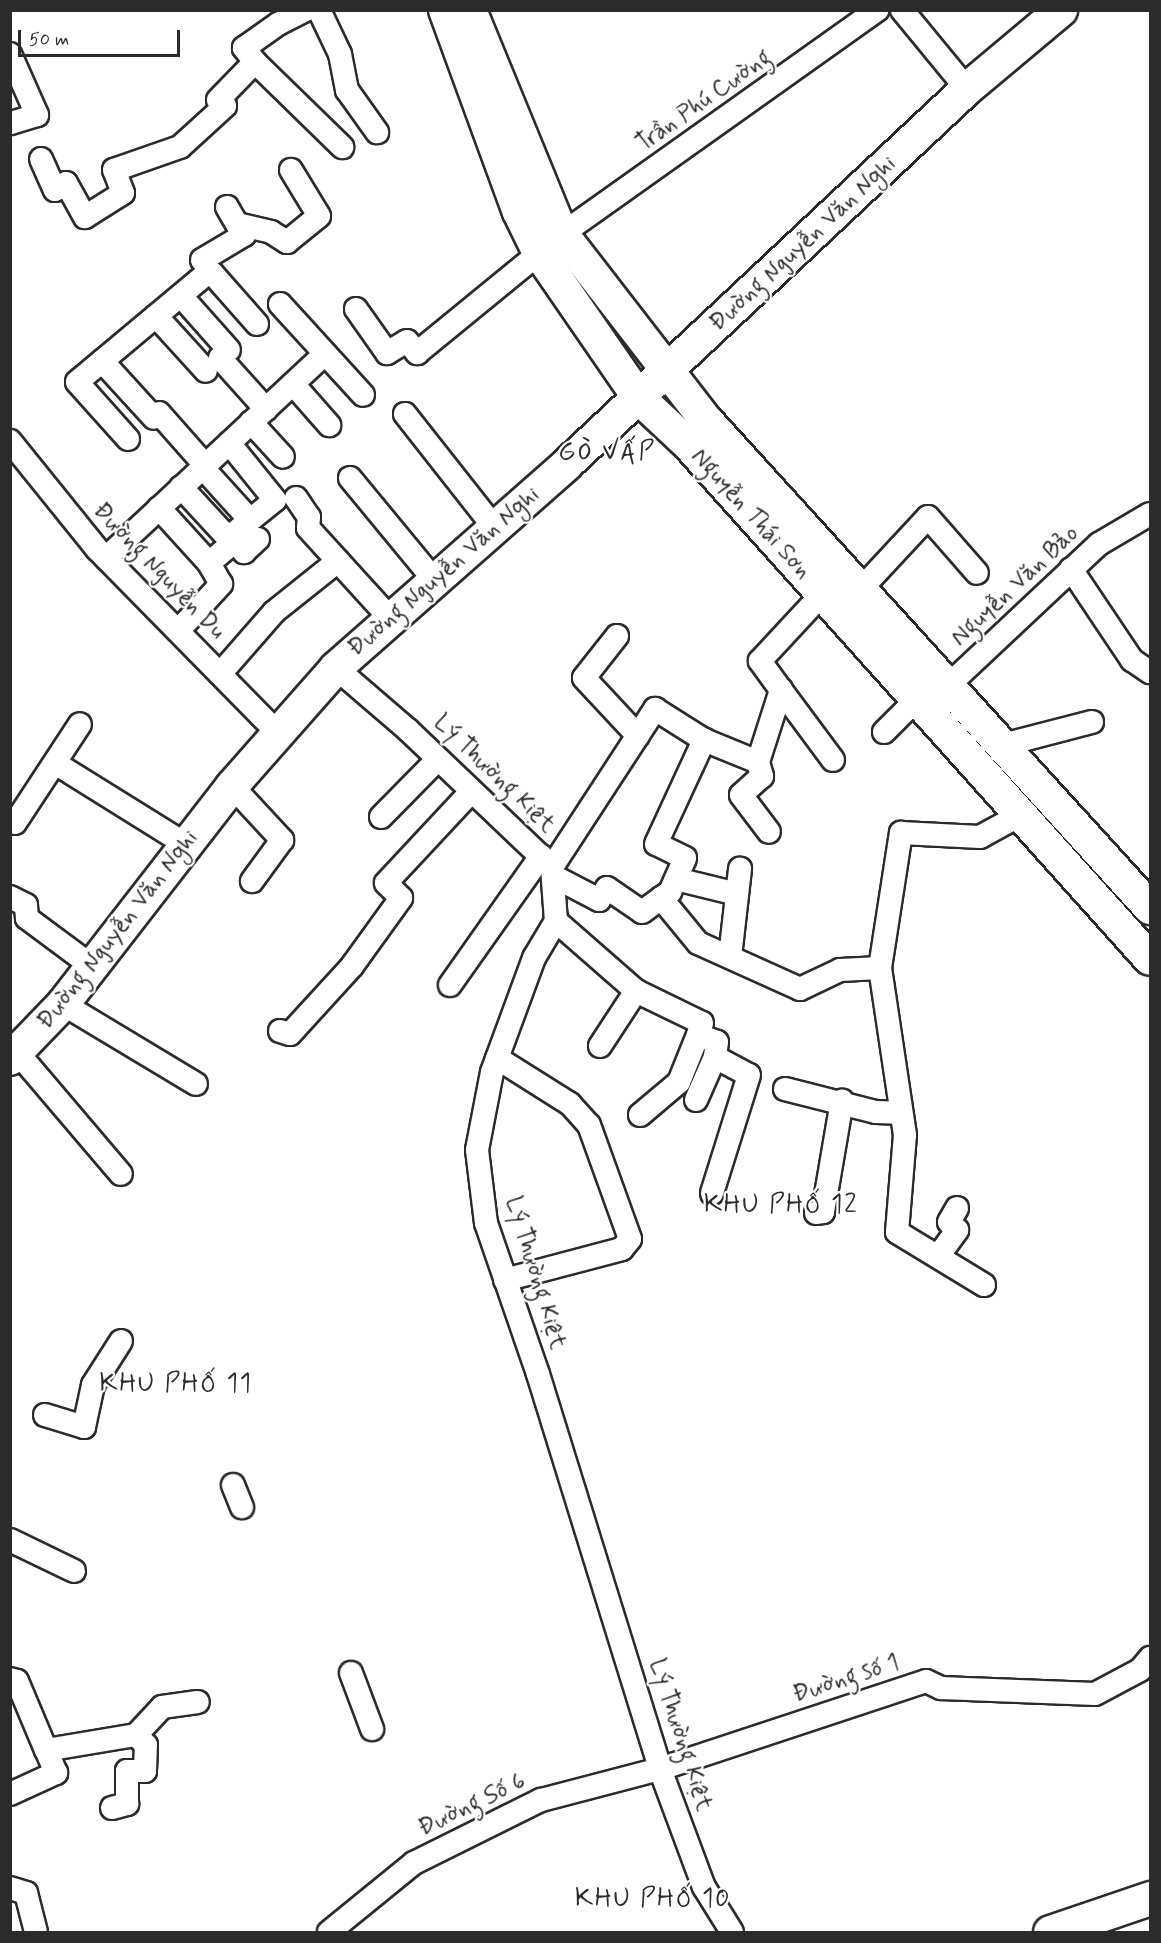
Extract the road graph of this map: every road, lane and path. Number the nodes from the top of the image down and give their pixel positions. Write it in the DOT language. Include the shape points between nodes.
graph roads {
  1 [pos="306,10"];
  2 [pos="319,10"];
  3 [pos="445,10"];
  4 [pos="470,10"];
  5 [pos="877,10"];
  6 [pos="902,10"];
  7 [pos="1061,10"];
  8 [pos="255,62"];
  9 [pos="13,65"];
  10 [pos="967,89"];
  11 [pos="10,123"];
  12 [pos="377,132"];
  13 [pos="342,147"];
  14 [pos="41,159"];
  15 [pos="291,170"];
  16 [pos="551,244"];
  17 [pos="207,267"];
  18 [pos="181,296"];
  19 [pos="280,304"];
  20 [pos="356,309"];
  21 [pos="156,316"];
  22 [pos="257,324"];
  23 [pos="324,355"];
  24 [pos="218,360"];
  25 [pos="102,361"];
  26 [pos="667,371"];
  27 [pos="293,384"];
  28 [pos="363,395"];
  29 [pos="639,398"];
  30 [pos="405,414"];
  31 [pos="259,416"];
  32 [pos="329,425"];
  33 [pos="128,439"];
  34 [pos="10,441"];
  35 [pos="229,443"];
  36 [pos="283,457"];
  37 [pos="204,467"];
  38 [pos="18,468"];
  39 [pos="350,478"];
  40 [pos="181,488"];
  41 [pos="286,499"];
  42 [pos="159,508"];
  43 [pos="1150,514"];
  44 [pos="494,527"];
  45 [pos="254,530"];
  46 [pos="229,537"];
  47 [pos="106,558"];
  48 [pos="338,561"];
  49 [pos="209,563"];
  50 [pos="1071,569"];
  51 [pos="977,573"];
  52 [pos="434,580"];
  53 [pos="861,590"];
  54 [pos="822,594"];
  55 [pos="390,618"];
  56 [pos="178,631"];
  57 [pos="616,636"];
  58 [pos="336,668"];
  59 [pos="1150,672"];
  60 [pos="220,674"];
  61 [pos="949,685"];
  62 [pos="781,690"];
  63 [pos="920,704"];
  64 [pos="1092,722"];
  65 [pos="80,724"];
  66 [pos="277,732"];
  67 [pos="884,732"];
  68 [pos="638,736"];
  69 [pos="704,740"];
  70 [pos="1003,745"];
  71 [pos="438,759"];
  72 [pos="833,760"];
  73 [pos="758,762"];
  74 [pos="55,763"];
  75 [pos="232,786"];
  76 [pos="471,792"];
  77 [pos="1020,814"];
  78 [pos="381,817"];
  79 [pos="15,823"];
  80 [pos="769,832"];
  81 [pos="185,844"];
  82 [pos="549,866"];
  83 [pos="740,869"];
  84 [pos="676,879"];
  85 [pos="252,881"];
  86 [pos="737,894"];
  87 [pos="10,897"];
  88 [pos="661,898"];
  89 [pos="1149,905"];
  90 [pos="556,921"];
  91 [pos="730,957"];
  92 [pos="1150,959"];
  93 [pos="93,967"];
  94 [pos="880,968"];
  95 [pos="450,985"];
  96 [pos="636,991"];
  97 [pos="63,1004"];
  98 [pos="280,1031"];
  99 [pos="698,1035"];
  100 [pos="600,1046"];
  101 [pos="14,1055"];
  102 [pos="715,1057"];
  103 [pos="497,1058"];
  104 [pos="196,1084"];
  105 [pos="786,1089"];
  106 [pos="696,1100"];
  107 [pos="842,1101"];
  108 [pos="900,1113"];
  109 [pos="640,1115"];
  110 [pos="121,1174"];
  111 [pos="712,1192"];
  112 [pos="957,1208"];
  113 [pos="816,1213"];
  114 [pos="939,1255"];
  115 [pos="505,1281"];
  116 [pos="984,1285"];
  117 [pos="121,1341"];
  118 [pos="45,1415"];
  119 [pos="233,1485"];
  120 [pos="242,1507"];
  121 [pos="10,1540"];
  122 [pos="75,1571"];
  123 [pos="1150,1658"];
  124 [pos="351,1673"];
  125 [pos="10,1679"];
  126 [pos="198,1702"];
  127 [pos="372,1729"];
  128 [pos="136,1735"];
  129 [pos="46,1750"];
  130 [pos="660,1769"];
  131 [pos="10,1794"];
  132 [pos="112,1808"];
  133 [pos="10,1888"];
  134 [pos="1150,1898"];
  135 [pos="36,1932"];
  136 [pos="329,1932"];
  137 [pos="732,1932"];
  138 [pos="1050,1932"];
  1 -- 8 [label="street" via="244,48"];
  2 -- 12 [label="street" via="340,54 347,90"];
  3 -- 16 [label="main road, Nguyễn Thái Sơn" via="519,212"];
  4 -- 16 [label="main road, Nguyễn Thái Sơn"];
  5 -- 16 [label="street, Trần Phú Cường"];
  6 -- 10 [label="street"];
  7 -- 10 [label="main road, Đường Nguyễn Văn Nghi"];
  8 -- 13 [label="street"];
  8 -- 14 [label="street" via="180,147 114,170 123,193 85,217 66,183 55,190"];
  9 -- 11 [label="street" via="38,115"];
  10 -- 26 [label="main road, Đường Nguyễn Văn Nghi"];
  15 -- 17 [label="street" via="319,216 287,242 232,216 244,236"];
  16 -- 20 [label="street, Trần Phú Cường" via="417,353 408,342 387,353"];
  16 -- 26 [label="main road, Nguyễn Thái Sơn"];
  16 -- 29 [label="main road, Nguyễn Thái Sơn"];
  17 -- 18 [label="street"];
  17 -- 22 [label="street"];
  18 -- 21 [label="street"];
  18 -- 24 [label="street"];
  19 -- 23 [label="street"];
  21 -- 24 [label="street"];
  21 -- 25 [label="street"];
  23 -- 27 [label="street"];
  23 -- 28 [label="street"];
  24 -- 31 [label="street"];
  25 -- 33 [label="street" via="77,382"];
  25 -- 37 [label="street"];
  26 -- 29 [label="main road, Đường Nguyễn Văn Nghi"];
  26 -- 53 [label="main road, Nguyễn Thái Sơn"];
  27 -- 31 [label="street"];
  27 -- 32 [label="street"];
  29 -- 44 [label="main road, Đường Nguyễn Văn Nghi"];
  29 -- 54 [label="main road, Nguyễn Thái Sơn" via="689,445"];
  30 -- 44 [label="street"];
  31 -- 35 [label="street"];
  31 -- 36 [label="street"];
  34 -- 38 [label="street, Đường Nguyễn Du"];
  35 -- 37 [label="street"];
  35 -- 41 [label="street"];
  37 -- 40 [label="street"];
  37 -- 45 [label="street"];
  38 -- 47 [label="street, Đường Nguyễn Du"];
  39 -- 52 [label="street"];
  40 -- 42 [label="street"];
  40 -- 46 [label="street"];
  41 -- 45 [label="street"];
  41 -- 48 [label="street" via="309,517 308,528"];
  42 -- 47 [label="street"];
  42 -- 49 [label="street"];
  43 -- 50 [label="street, Nguyễn Văn Bảo" via="1099,544"];
  44 -- 52 [label="main road, Đường Nguyễn Văn Nghi"];
  45 -- 46 [label="street"];
  46 -- 49 [label="street" via="229,546"];
  47 -- 56 [label="street, Đường Nguyễn Du"];
  48 -- 55 [label="street"];
  48 -- 60 [label="street" via="274,612"];
  49 -- 56 [label="street" via="221,584"];
  50 -- 59 [label="street" via="1132,660"];
  50 -- 61 [label="street, Nguyễn Văn Bảo"];
  51 -- 53 [label="street" via="928,517"];
  52 -- 55 [label="main road, Đường Nguyễn Văn Nghi"];
  53 -- 61 [label="main road, Nguyễn Thái Sơn"];
  54 -- 62 [label="street" via="760,662"];
  54 -- 63 [label="main road, Nguyễn Thái Sơn"];
  55 -- 58 [label="main road, Đường Nguyễn Văn Nghi"];
  56 -- 60 [label="street, Đường Nguyễn Du"];
  57 -- 68 [label="street" via="584,678"];
  58 -- 66 [label="main road, Đường Nguyễn Văn Nghi"];
  58 -- 71 [label="street, Lý Thường Kiệt"];
  60 -- 66 [label="street, Đường Nguyễn Du"];
  61 -- 63 [label="street, Nguyễn Văn Bảo"];
  61 -- 70 [label="main road, Nguyễn Thái Sơn"];
  62 -- 72 [label="street"];
  62 -- 73 [label="street"];
  63 -- 67 [label="street, Nguyễn Văn Bảo"];
  63 -- 77 [label="main road, Nguyễn Thái Sơn"];
  64 -- 70 [label="street"];
  65 -- 74 [label="street"];
  66 -- 75 [label="main road, Đường Nguyễn Văn Nghi"];
  68 -- 69 [label="street" via="655,709"];
  68 -- 82 [label="street"];
  69 -- 73 [label="street"];
  69 -- 84 [label="street" via="656,844 685,858"];
  70 -- 89 [label="main road, Nguyễn Thái Sơn"];
  71 -- 76 [label="street, Lý Thường Kiệt"];
  71 -- 78 [label="street"];
  73 -- 80 [label="street" via="762,776 741,795"];
  74 -- 79 [label="street"];
  74 -- 81 [label="street"];
  75 -- 81 [label="main road, Đường Nguyễn Văn Nghi"];
  75 -- 85 [label="street" via="282,840"];
  76 -- 82 [label="street, Lý Thường Kiệt"];
  76 -- 98 [label="street" via="386,883 401,898 352,966 290,1034"];
  77 -- 92 [label="main road, Nguyễn Thái Sơn"];
  77 -- 94 [label="street" via="980,837 901,833"];
  81 -- 93 [label="main road, Đường Nguyễn Văn Nghi"];
  82 -- 88 [label="street, Lý Thường Kiệt" via="599,900 607,888 642,912"];
  82 -- 90 [label="street"];
  82 -- 95 [label="street"];
  83 -- 86 [label="street"];
  84 -- 86 [label="street"];
  84 -- 88 [label="street" via="670,892"];
  86 -- 91 [label="street"];
  87 -- 93 [label="street" via="26,904 27,918"];
  88 -- 91 [label="street" via="698,943"];
  90 -- 96 [label="street"];
  90 -- 103 [label="street, Lý Thường Kiệt" via="534,957"];
  91 -- 94 [label="street" via="800,989 840,970"];
  93 -- 97 [label="main road, Đường Nguyễn Văn Nghi"];
  94 -- 108 [label="street"];
  96 -- 99 [label="street" via="702,1023"];
  96 -- 100 [label="street"];
  97 -- 101 [label="main road, Đường Nguyễn Văn Nghi"];
  97 -- 104 [label="street"];
  99 -- 102 [label="street" via="717,1042"];
  99 -- 109 [label="street" via="679,1082"];
  101 -- 110 [label="street"];
  102 -- 106 [label="street"];
  102 -- 111 [label="street" via="749,1075"];
  103 -- 115 [label="street, Lý Thường Kiệt" via="477,1150 486,1223"];
  103 -- 115 [label="street" via="570,1104 588,1125 630,1239 622,1249"];
  105 -- 107 [label="street"];
  107 -- 108 [label="street" via="876,1112"];
  107 -- 113 [label="street" via="823,1212"];
  108 -- 114 [label="street" via="905,1135 897,1232"];
  112 -- 114 [label="street" via="949,1222 957,1230"];
  114 -- 116 [label="street"];
  115 -- 130 [label="street, Lý Thường Kiệt" via="538,1374"];
  117 -- 118 [label="street" via="93,1385 84,1427"];
  119 -- 120 [label="street"];
  121 -- 122 [label="street"];
  123 -- 130 [label="street, Đường số 1" via="1140,1670 1095,1694 940,1688 926,1682"];
  124 -- 127 [label="street"];
  125 -- 129 [label="street" via="17,1681"];
  126 -- 128 [label="street" via="162,1707"];
  128 -- 129 [label="street"];
  128 -- 132 [label="street" via="146,1745 145,1770 127,1771 127,1804"];
  129 -- 131 [label="street" via="56,1773"];
  130 -- 136 [label="street, Đường Số 6" via="541,1800 414,1863"];
  130 -- 137 [label="street, Lý Thường Kiệt" via="704,1887"];
  133 -- 135 [label="street" via="26,1893"];
  134 -- 138 [label="main road"];
}
